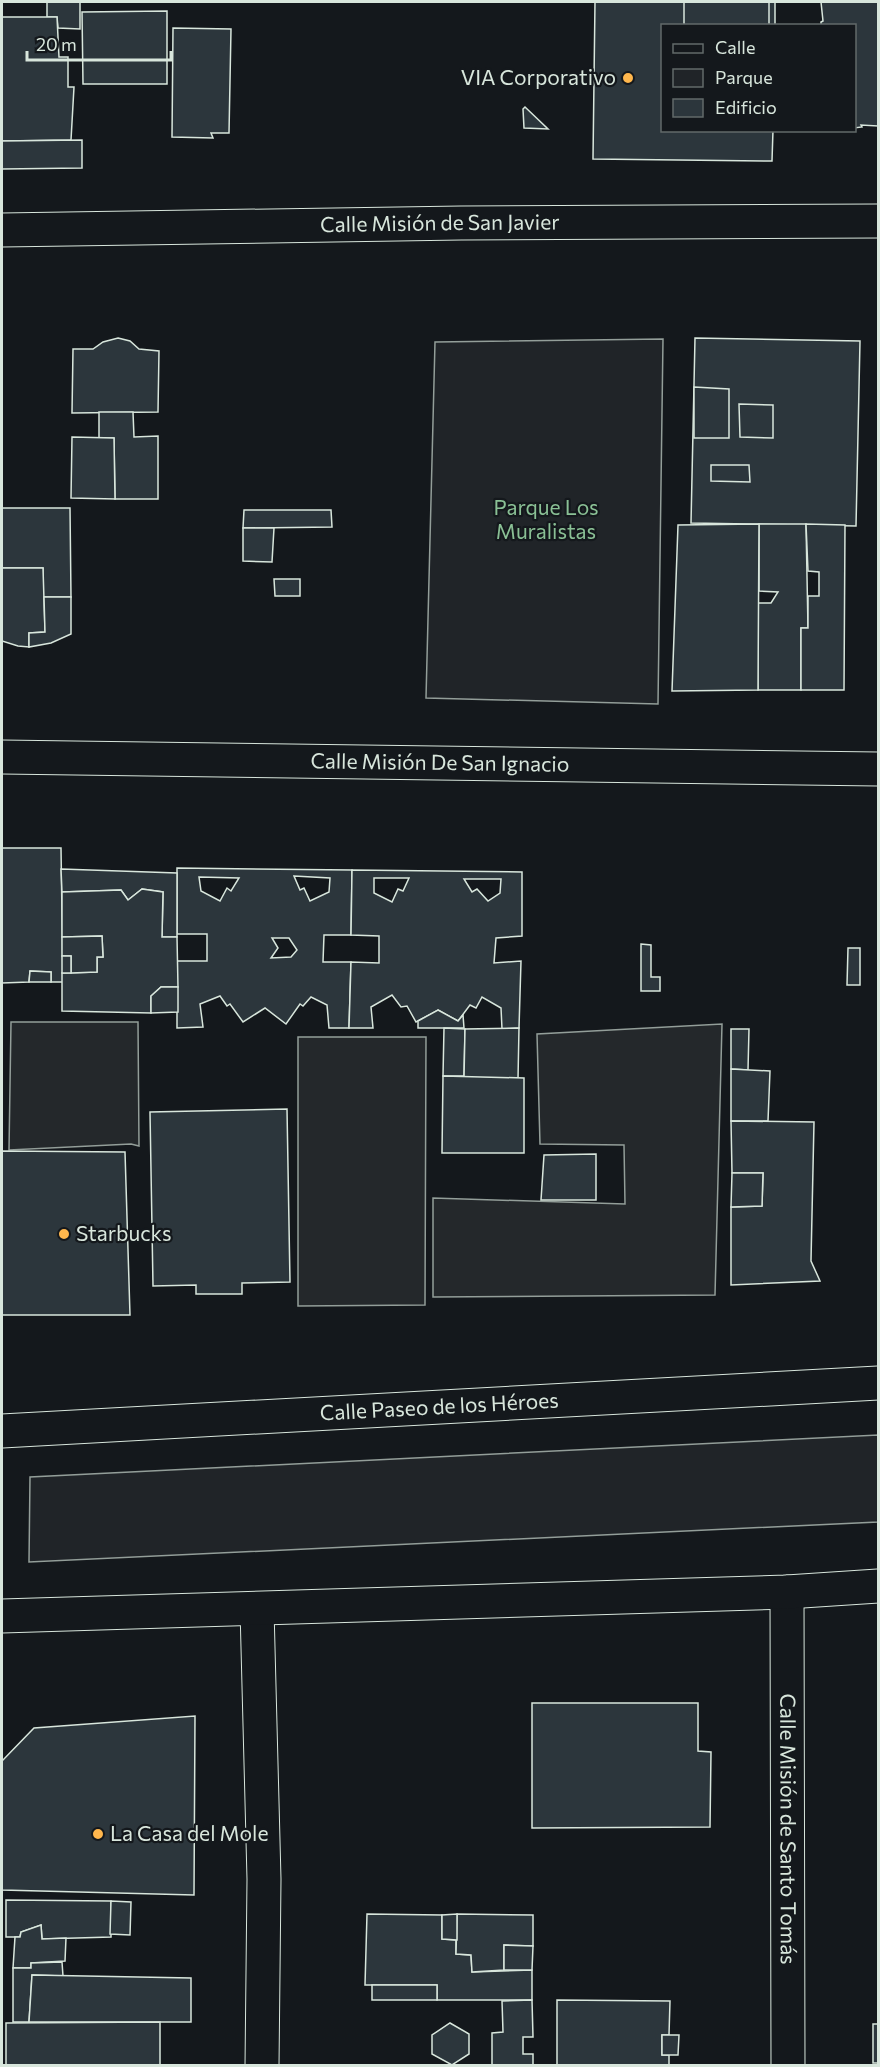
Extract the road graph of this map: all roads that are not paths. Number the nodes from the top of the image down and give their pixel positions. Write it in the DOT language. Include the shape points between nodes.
graph roads {
  1 [pos="879,221"];
  2 [pos="2,230"];
  3 [pos="2,757"];
  4 [pos="879,769"];
  5 [pos="879,1383"];
  6 [pos="2,1431"];
  7 [pos="879,1587"];
  8 [pos="787,1592"];
  9 [pos="257,1609"];
  10 [pos="2,1616"];
  11 [pos="262,2066"];
  12 [pos="788,2066"];
  1 -- 2 [label="street, Calle Misión de San Javier"];
  3 -- 4 [label="street, Calle Misión De San Ignacio"];
  5 -- 6 [label="street, Calle Paseo de los Héroes"];
  7 -- 8 [label="street"];
  8 -- 9 [label="street"];
  8 -- 12 [label="street, Calle Misión de Santo Tomás"];
  9 -- 10 [label="street"];
  9 -- 11 [label="street" via="264,1879"];
}
